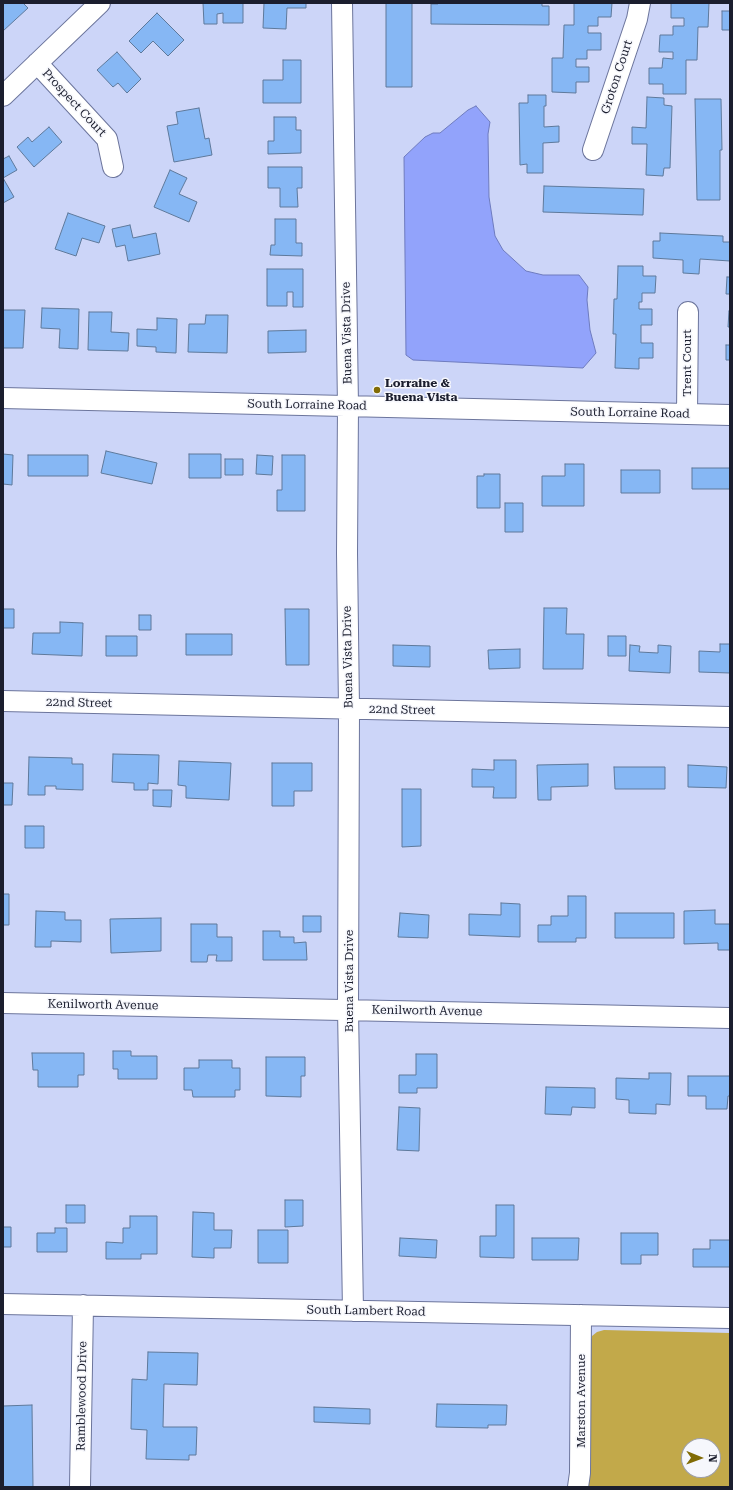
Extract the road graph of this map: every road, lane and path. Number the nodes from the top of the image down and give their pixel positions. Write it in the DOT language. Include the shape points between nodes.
graph roads {
  1 [pos="100,3"];
  2 [pos="342,3"];
  3 [pos="640,3"];
  4 [pos="37,63"];
  5 [pos="3,96"];
  6 [pos="593,150"];
  7 [pos="113,167"];
  8 [pos="688,312"];
  9 [pos="3,398"];
  10 [pos="348,406"];
  11 [pos="687,414"];
  12 [pos="730,415"];
  13 [pos="3,701"];
  14 [pos="349,709"];
  15 [pos="730,717"];
  16 [pos="3,1003"];
  17 [pos="348,1009"];
  18 [pos="730,1018"];
  19 [pos="3,1304"];
  20 [pos="83,1305"];
  21 [pos="353,1311"];
  22 [pos="581,1315"];
  23 [pos="730,1318"];
  24 [pos="80,1487"];
  25 [pos="578,1487"];
  1 -- 4 [label="street"];
  2 -- 10 [label="street, Buena Vista Drive"];
  3 -- 6 [label="street, Groton Court"];
  4 -- 5 [label="street"];
  4 -- 7 [label="street, Prospect Court" via="108,139"];
  8 -- 11 [label="street, Trent Court"];
  9 -- 10 [label="street, South Lorraine Road"];
  10 -- 11 [label="street, South Lorraine Road"];
  10 -- 14 [label="street, Buena Vista Drive"];
  11 -- 12 [label="street, South Lorraine Road"];
  13 -- 14 [label="street, 22nd Street"];
  14 -- 15 [label="street, 22nd Street"];
  14 -- 17 [label="street, Buena Vista Drive"];
  16 -- 17 [label="street, Kenilworth Avenue"];
  17 -- 18 [label="street, Kenilworth Avenue"];
  17 -- 21 [label="street, Buena Vista Drive"];
  19 -- 20 [label="street, South Lambert Road"];
  20 -- 21 [label="street, South Lambert Road"];
  20 -- 24 [label="street, Ramblewood Drive"];
  21 -- 22 [label="street, South Lambert Road"];
  22 -- 23 [label="street, South Lambert Road"];
  22 -- 25 [label="street, Marston Avenue"];
}
